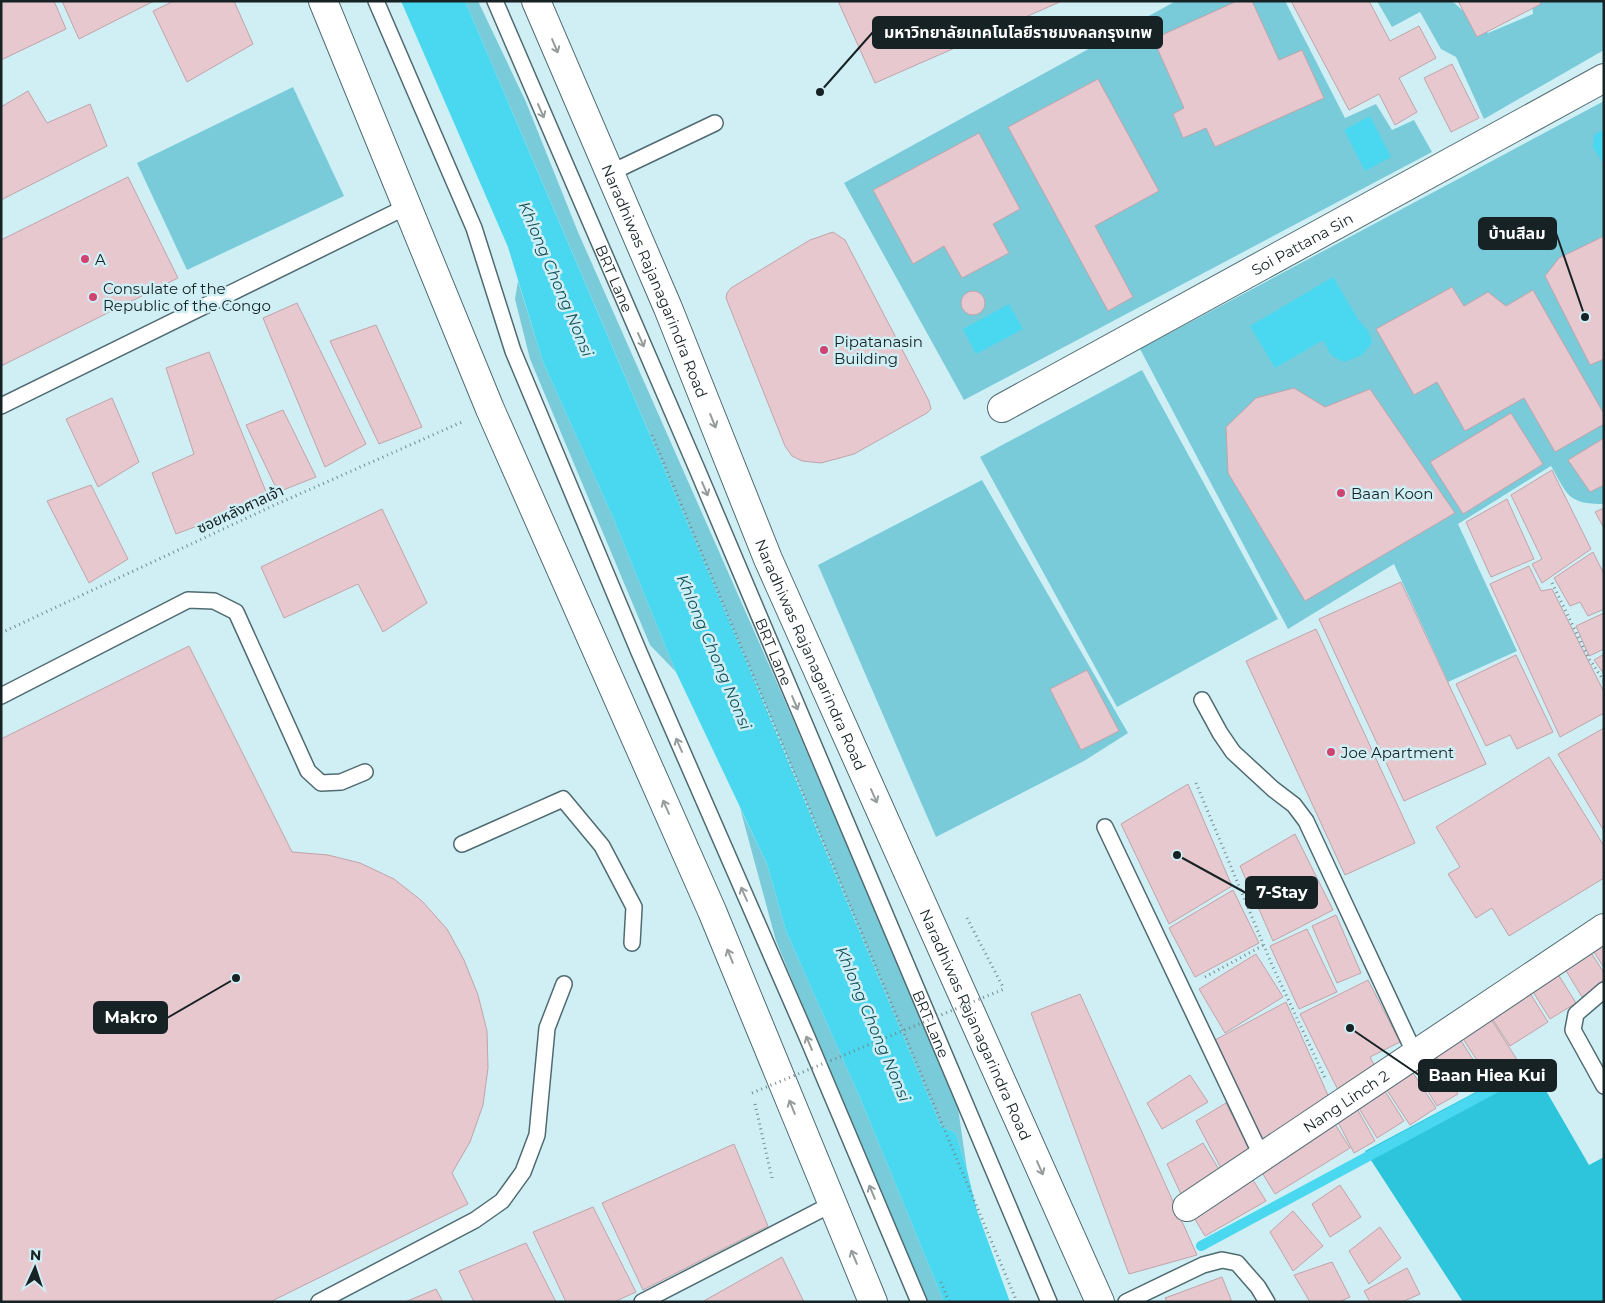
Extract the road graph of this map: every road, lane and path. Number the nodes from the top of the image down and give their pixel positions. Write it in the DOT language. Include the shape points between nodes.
graph roads {
  1 [pos="323,1"];
  2 [pos="376,1"];
  3 [pos="495,1"];
  4 [pos="536,1"];
  5 [pos="1604,78"];
  6 [pos="715,123"];
  7 [pos="610,173"];
  8 [pos="408,206"];
  9 [pos="1,406"];
  10 [pos="1002,408"];
  11 [pos="490,409"];
  12 [pos="651,433"];
  13 [pos="1552,583"];
  14 [pos="1,633"];
  15 [pos="1604,681"];
  16 [pos="1,696"];
  17 [pos="1202,700"];
  18 [pos="365,772"];
  19 [pos="1196,783"];
  20 [pos="1106,827"];
  21 [pos="462,844"];
  22 [pos="967,918"];
  23 [pos="1604,928"];
  24 [pos="632,943"];
  25 [pos="1264,945"];
  26 [pos="564,984"];
  27 [pos="1182,989"];
  28 [pos="1604,990"];
  29 [pos="1415,1054"];
  30 [pos="1604,1086"];
  31 [pos="752,1094"];
  32 [pos="755,1103"];
  33 [pos="1338,1106"];
  34 [pos="1262,1157"];
  35 [pos="772,1178"];
  36 [pos="832,1204"];
  37 [pos="1187,1207"];
  38 [pos="319,1302"];
  39 [pos="642,1302"];
  40 [pos="873,1302"];
  41 [pos="918,1302"];
  42 [pos="1016,1302"];
  43 [pos="1049,1302"];
  44 [pos="1100,1302"];
  45 [pos="1126,1302"];
  46 [pos="1267,1302"];
  1 -- 8 [label="main road"];
  41 -- 2 [label="lane, one-way" via="513,351 474,228"];
  3 -- 43 [label="lane, BRT Lane, one-way"];
  4 -- 7 [label="main road, Naradhiwas Rajanagarindra Road, one-way"];
  5 -- 10 [label="main road, Soi Pattana Sin"];
  6 -- 7 [label="lane"];
  7 -- 44 [label="main road, Naradhiwas Rajanagarindra Road, one-way" via="668,308 768,559"];
  8 -- 9 [label="lane"];
  8 -- 11 [label="main road"];
  11 -- 14 [label="path, ซอยหลังศาลเจ้า"];
  36 -- 11 [label="main road, one-way" via="712,912"];
  12 -- 42 [label="path"];
  13 -- 15 [label="path" via="1588,657"];
  16 -- 18 [label="lane" via="188,600 214,601 236,612 308,771 321,783 341,782"];
  17 -- 29 [label="lane" via="1233,752 1294,805 1306,821"];
  19 -- 25 [label="path"];
  20 -- 27 [label="lane"];
  21 -- 24 [label="lane" via="563,799 602,846 634,907"];
  22 -- 31 [label="path, bridge" via="1004,989"];
  23 -- 29 [label="main road, Nang Linch 2"];
  25 -- 27 [label="path"];
  25 -- 33 [label="path"];
  26 -- 38 [label="lane" via="547,1028 538,1135 523,1172 502,1201 475,1220"];
  27 -- 34 [label="lane"];
  28 -- 30 [label="lane" via="1576,1014 1573,1030"];
  29 -- 33 [label="main road, Nang Linch 2"];
  32 -- 35 [label="path"];
  33 -- 34 [label="main road, Nang Linch 2"];
  34 -- 37 [label="main road, Nang Linch 2"];
  36 -- 39 [label="lane"];
  40 -- 36 [label="main road, one-way"];
  45 -- 46 [label="lane" via="1203,1265 1222,1260 1237,1263"];
}
